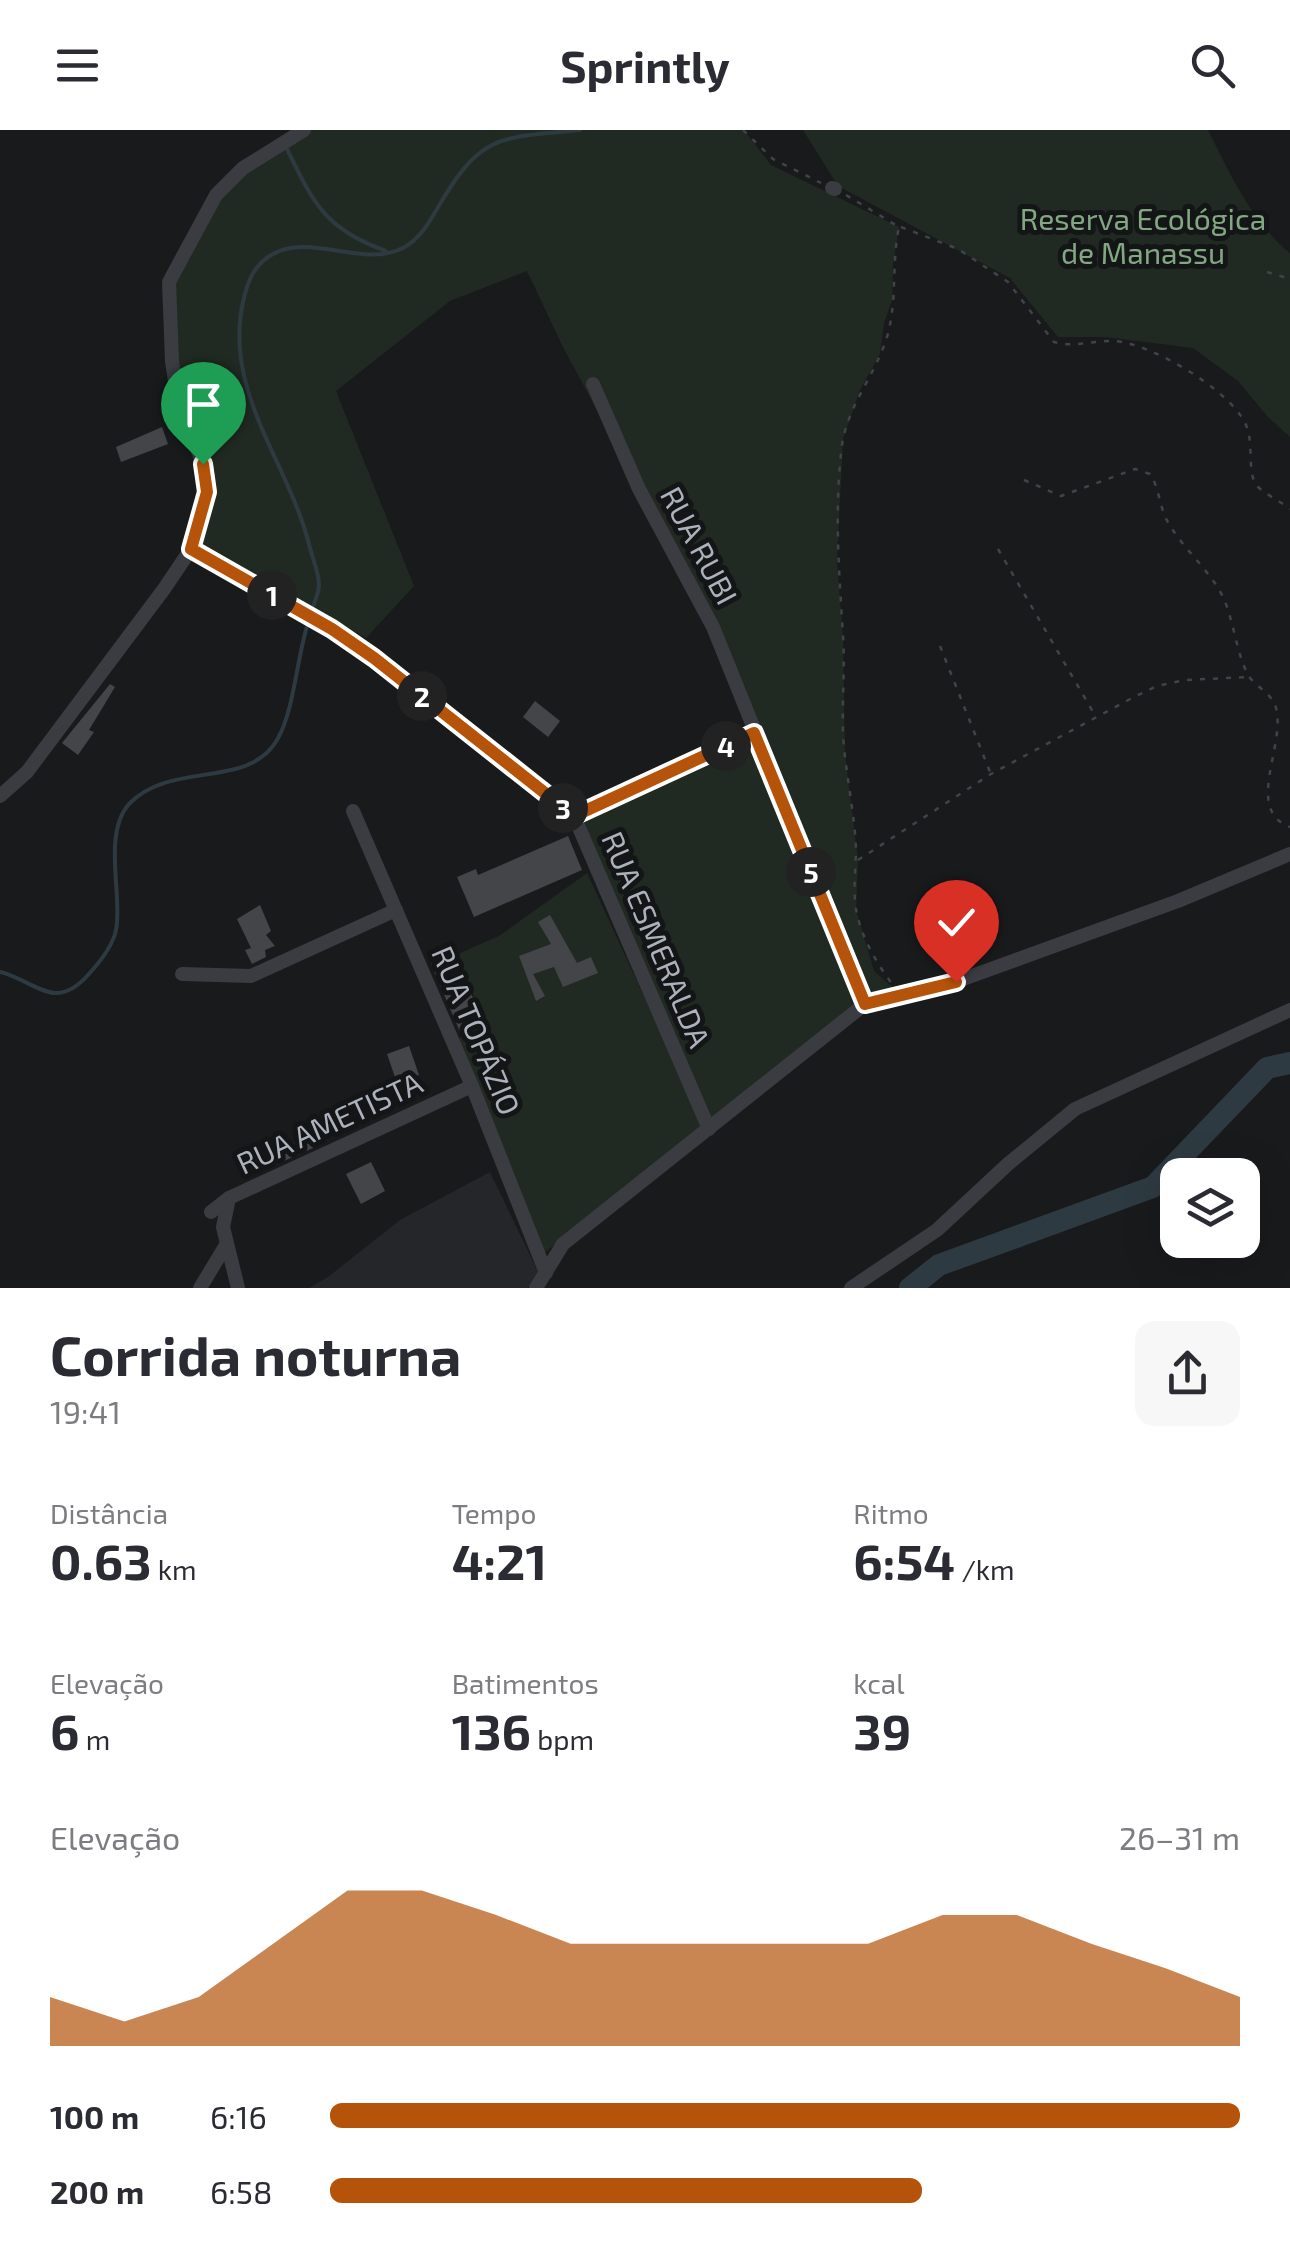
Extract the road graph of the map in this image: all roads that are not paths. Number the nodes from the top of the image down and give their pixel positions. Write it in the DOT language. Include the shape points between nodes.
graph roads {
  1 [pos="304,130"];
  2 [pos="593,384"];
  3 [pos="191,549"];
  4 [pos="754,733"];
  5 [pos="0,796"];
  6 [pos="353,811"];
  7 [pos="574,816"];
  8 [pos="1290,854"];
  9 [pos="396,910"];
  10 [pos="182,974"];
  11 [pos="865,1004"];
  12 [pos="1290,1010"];
  13 [pos="472,1086"];
  14 [pos="709,1129"];
  15 [pos="229,1198"];
  16 [pos="211,1212"];
  17 [pos="226,1245"];
  18 [pos="546,1273"];
  19 [pos="200,1288"];
  20 [pos="238,1288"];
  21 [pos="536,1288"];
  22 [pos="851,1288"];
  1 -- 3 [label="street" via="243,168 216,195 170,282 178,400 207,492"];
  2 -- 4 [label="street, RUA RUBI" via="639,489 713,627"];
  3 -- 5 [label="street" via="27,772"];
  3 -- 7 [label="street, RUA ESMERALDA" via="374,658"];
  4 -- 7 [label="street"];
  4 -- 11 [label="street, RUA RUBI"];
  6 -- 9 [label="street, RUA TOPÁZIO"];
  7 -- 14 [label="street, RUA ESMERALDA"];
  8 -- 11 [label="street" via="956,982"];
  9 -- 10 [label="street" via="251,976"];
  9 -- 13 [label="street, RUA TOPÁZIO"];
  11 -- 14 [label="street"];
  12 -- 22 [label="street" via="1074,1109 937,1230"];
  13 -- 15 [label="street, RUA AMETISTA"];
  13 -- 18 [label="street, RUA TOPÁZIO"];
  14 -- 18 [label="street" via="563,1244"];
  15 -- 16 [label="street, RUA AMETISTA"];
  15 -- 17 [label="street"];
  17 -- 19 [label="street"];
  17 -- 20 [label="street"];
  18 -- 21 [label="street"];
}
